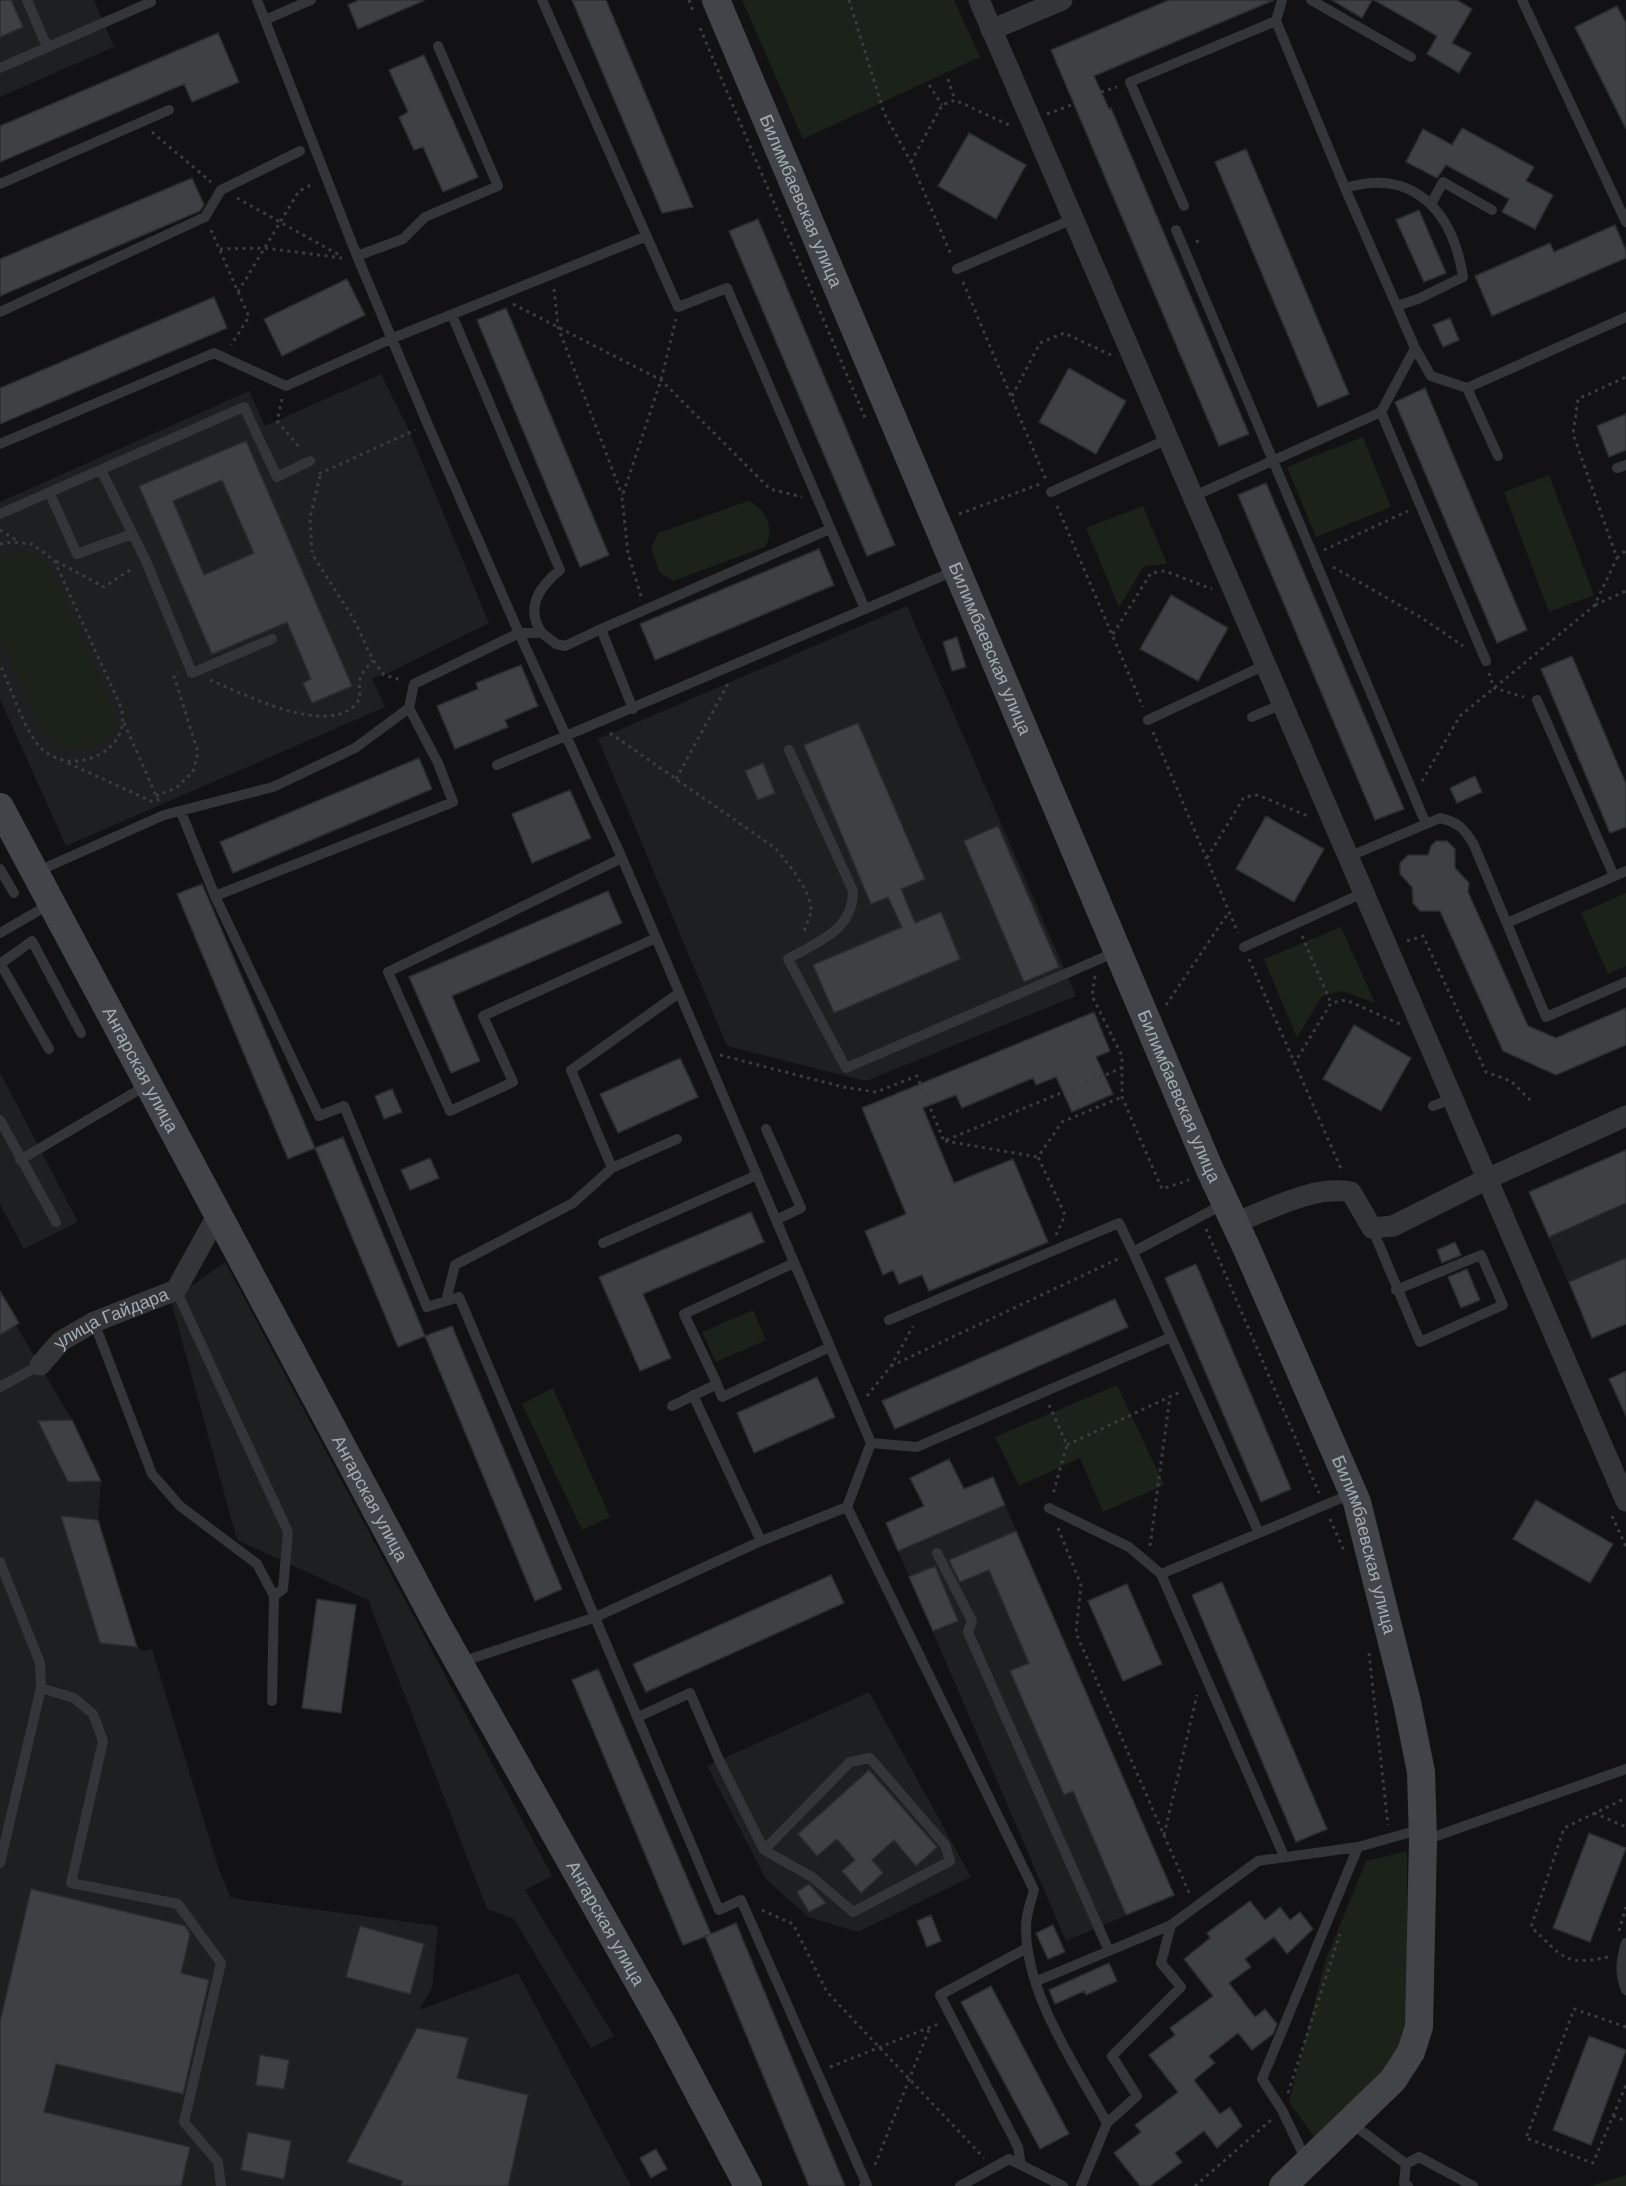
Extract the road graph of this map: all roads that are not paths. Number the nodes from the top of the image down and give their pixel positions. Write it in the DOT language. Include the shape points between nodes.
graph roads {
  1 [pos="27,0"];
  2 [pos="150,0"];
  3 [pos="257,0"];
  4 [pos="311,0"];
  5 [pos="542,0"];
  6 [pos="716,0"];
  7 [pos="979,0"];
  8 [pos="1062,0"];
  9 [pos="1282,0"];
  10 [pos="1311,0"];
  11 [pos="1522,0"];
  12 [pos="265,20"];
  13 [pos="1276,21"];
  14 [pos="991,30"];
  15 [pos="438,46"];
  16 [pos="46,47"];
  17 [pos="1411,57"];
  18 [pos="0,68"];
  19 [pos="169,110"];
  20 [pos="300,151"];
  21 [pos="0,184"];
  22 [pos="1344,188"];
  23 [pos="1431,204"];
  24 [pos="1184,206"];
  25 [pos="1492,210"];
  26 [pos="1073,219"];
  27 [pos="1626,222"];
  28 [pos="1176,230"];
  29 [pos="647,236"];
  30 [pos="357,256"];
  31 [pos="957,269"];
  32 [pos="1397,306"];
  33 [pos="0,312"];
  34 [pos="452,315"];
  35 [pos="1626,317"];
  36 [pos="393,338"];
  37 [pos="1415,348"];
  38 [pos="1467,388"];
  39 [pos="1382,412"];
  40 [pos="1167,439"];
  41 [pos="0,444"];
  42 [pos="1498,456"];
  43 [pos="310,461"];
  44 [pos="1274,462"];
  45 [pos="101,470"];
  46 [pos="1051,492"];
  47 [pos="50,494"];
  48 [pos="1192,497"];
  49 [pos="0,514"];
  50 [pos="831,529"];
  51 [pos="132,534"];
  52 [pos="957,570"];
  53 [pos="865,609"];
  54 [pos="601,628"];
  55 [pos="519,633"];
  56 [pos="542,633"];
  57 [pos="272,639"];
  58 [pos="1486,661"];
  59 [pos="1265,665"];
  60 [pos="1537,700"];
  61 [pos="1282,705"];
  62 [pos="409,708"];
  63 [pos="633,709"];
  64 [pos="1252,717"];
  65 [pos="1148,720"];
  66 [pos="567,735"];
  67 [pos="789,750"];
  68 [pos="497,765"];
  69 [pos="0,807"];
  70 [pos="181,812"];
  71 [pos="1426,824"];
  72 [pos="1348,857"];
  73 [pos="622,858"];
  74 [pos="0,869"];
  75 [pos="1626,871"];
  76 [pos="35,873"];
  77 [pos="1614,876"];
  78 [pos="14,893"];
  79 [pos="1363,893"];
  80 [pos="215,896"];
  81 [pos="51,903"];
  82 [pos="1507,923"];
  83 [pos="0,933"];
  84 [pos="656,938"];
  85 [pos="1244,947"];
  86 [pos="1107,957"];
  87 [pos="0,964"];
  88 [pos="1626,982"];
  89 [pos="679,993"];
  90 [pos="81,1033"];
  91 [pos="49,1049"];
  92 [pos="147,1084"];
  93 [pos="1626,1116"];
  94 [pos="0,1120"];
  95 [pos="766,1129"];
  96 [pos="677,1139"];
  97 [pos="20,1160"];
  98 [pos="612,1168"];
  99 [pos="757,1174"];
  100 [pos="1489,1178"];
  101 [pos="218,1214"];
  102 [pos="1220,1214"];
  103 [pos="776,1220"];
  104 [pos="56,1222"];
  105 [pos="1372,1228"];
  106 [pos="603,1243"];
  107 [pos="1133,1252"];
  108 [pos="794,1263"];
  109 [pos="176,1290"];
  110 [pos="1396,1290"];
  111 [pos="446,1301"];
  112 [pos="889,1320"];
  113 [pos="94,1322"];
  114 [pos="1171,1337"];
  115 [pos="830,1347"];
  116 [pos="40,1365"];
  117 [pos="717,1384"];
  118 [pos="0,1387"];
  119 [pos="693,1395"];
  120 [pos="672,1406"];
  121 [pos="871,1443"];
  122 [pos="1353,1493"];
  123 [pos="1626,1501"];
  124 [pos="848,1508"];
  125 [pos="1049,1508"];
  126 [pos="1259,1533"];
  127 [pos="761,1541"];
  128 [pos="938,1553"];
  129 [pos="0,1562"];
  130 [pos="1161,1574"];
  131 [pos="274,1596"];
  132 [pos="596,1617"];
  133 [pos="460,1663"];
  134 [pos="41,1688"];
  135 [pos="272,1701"];
  136 [pos="638,1717"];
  137 [pos="1626,1769"];
  138 [pos="1423,1834"];
  139 [pos="1358,1847"];
  140 [pos="764,1850"];
  141 [pos="1284,1856"];
  142 [pos="0,1863"];
  143 [pos="1171,1926"];
  144 [pos="1622,1939"];
  145 [pos="1027,1948"];
  146 [pos="1109,1951"];
  147 [pos="1037,1981"];
  148 [pos="1626,1989"];
  149 [pos="1107,2122"];
  150 [pos="1351,2122"];
  151 [pos="1307,2163"];
  152 [pos="1406,2164"];
  153 [pos="1021,2165"];
  154 [pos="221,2186"];
  155 [pos="748,2186"];
  156 [pos="867,2186"];
  157 [pos="960,2186"];
  158 [pos="1063,2186"];
  159 [pos="1081,2186"];
  160 [pos="1283,2186"];
  161 [pos="1408,2186"];
  162 [pos="1473,2186"];
  1 -- 16 [label="lane"];
  2 -- 16 [label="lane"];
  3 -- 12 [label="lane"];
  4 -- 12 [label="lane"];
  5 -- 29 [label="lane"];
  6 -- 52 [label="main road, Билимбаевская улица"];
  7 -- 14 [label="street"];
  8 -- 14 [label="street"];
  9 -- 13 [label="lane"];
  10 -- 17 [label="lane"];
  11 -- 27 [label="lane"];
  12 -- 30 [label="lane"];
  13 -- 22 [label="lane"];
  13 -- 24 [label="lane" via="1130,82"];
  14 -- 26 [label="street"];
  15 -- 30 [label="lane" via="498,186 424,217 403,239"];
  16 -- 18 [label="lane"];
  19 -- 21 [label="lane"];
  20 -- 33 [label="lane" via="221,190 205,217"];
  22 -- 23 [label="lane" via="1367,181 1402,184"];
  22 -- 32 [label="lane"];
  23 -- 25 [label="lane" via="1443,182"];
  23 -- 32 [label="lane" via="1459,252 1463,277"];
  26 -- 31 [label="lane" via="988,262"];
  26 -- 40 [label="street"];
  28 -- 44 [label="lane"];
  29 -- 34 [label="lane"];
  29 -- 50 [label="lane" via="678,307 727,288"];
  30 -- 36 [label="lane"];
  32 -- 37 [label="lane"];
  34 -- 36 [label="lane"];
  34 -- 56 [label="lane" via="560,570 546,581 536,597 534,615"];
  35 -- 38 [label="lane"];
  36 -- 41 [label="lane" via="286,386 214,353"];
  36 -- 55 [label="lane"];
  37 -- 38 [label="lane" via="1431,376"];
  37 -- 39 [label="lane"];
  38 -- 42 [label="lane"];
  39 -- 44 [label="lane"];
  39 -- 58 [label="lane"];
  40 -- 46 [label="lane"];
  40 -- 48 [label="street"];
  43 -- 45 [label="lane" via="277,477 244,407"];
  44 -- 48 [label="lane"];
  44 -- 71 [label="lane"];
  45 -- 47 [label="lane"];
  45 -- 51 [label="lane"];
  47 -- 49 [label="lane"];
  47 -- 51 [label="lane" via="77,554"];
  48 -- 59 [label="street"];
  50 -- 53 [label="lane"];
  50 -- 54 [label="lane"];
  51 -- 57 [label="lane" via="190,669"];
  52 -- 53 [label="lane"];
  52 -- 86 [label="main road, Билимбаевская улица"];
  53 -- 63 [label="lane"];
  54 -- 56 [label="lane" via="565,646"];
  54 -- 63 [label="lane"];
  55 -- 56 [label="lane"];
  55 -- 62 [label="lane" via="414,684"];
  55 -- 66 [label="lane"];
  59 -- 61 [label="street"];
  59 -- 65 [label="lane"];
  60 -- 77 [label="lane"];
  61 -- 64 [label="lane"];
  61 -- 72 [label="street"];
  62 -- 70 [label="lane" via="355,748 273,787"];
  62 -- 80 [label="lane" via="453,802"];
  63 -- 66 [label="lane"];
  66 -- 68 [label="lane"];
  66 -- 73 [label="lane"];
  67 -- 86 [label="lane" via="853,891 852,911 846,920 788,959 846,1068"];
  69 -- 76 [label="main road, Ангарская улица"];
  70 -- 76 [label="lane" via="164,815"];
  70 -- 80 [label="lane"];
  71 -- 72 [label="lane"];
  71 -- 82 [label="lane" via="1440,818 1455,821 1466,831"];
  72 -- 79 [label="street"];
  73 -- 84 [label="lane"];
  73 -- 84 [label="lane" via="388,972 450,1111 513,1082 483,1016"];
  74 -- 78 [label="lane"];
  75 -- 77 [label="lane"];
  76 -- 81 [label="main road, Ангарская улица"];
  77 -- 82 [label="lane"];
  79 -- 85 [label="lane"];
  79 -- 100 [label="street" via="1442,1102"];
  80 -- 111 [label="lane" via="319,1116 344,1106 427,1307"];
  81 -- 83 [label="lane"];
  81 -- 92 [label="main road, Ангарская улица"];
  82 -- 88 [label="lane" via="1546,1017"];
  84 -- 89 [label="lane"];
  86 -- 102 [label="main road, Билимбаевская улица"];
  87 -- 90 [label="lane" via="32,942"];
  87 -- 91 [label="lane"];
  89 -- 98 [label="lane" via="572,1070"];
  89 -- 99 [label="lane"];
  92 -- 97 [label="lane"];
  92 -- 101 [label="main road, Ангарская улица"];
  93 -- 100 [label="street"];
  94 -- 97 [label="lane"];
  95 -- 103 [label="lane" via="801,1208"];
  96 -- 98 [label="lane"];
  97 -- 104 [label="lane"];
  98 -- 111 [label="lane" via="573,1203 454,1264"];
  99 -- 103 [label="lane"];
  99 -- 106 [label="lane"];
  100 -- 105 [label="street" via="1393,1226"];
  100 -- 123 [label="street"];
  101 -- 109 [label="street, улица Гайдара"];
  101 -- 133 [label="main road, Ангарская улица"];
  102 -- 105 [label="street" via="1336,1189 1351,1192"];
  102 -- 107 [label="lane"];
  102 -- 122 [label="main road, Билимбаевская улица"];
  103 -- 108 [label="lane"];
  105 -- 110 [label="lane"];
  107 -- 112 [label="lane" via="1119,1223"];
  107 -- 114 [label="lane"];
  108 -- 115 [label="lane"];
  108 -- 117 [label="lane" via="684,1314"];
  109 -- 113 [label="street, улица Гайдара"];
  109 -- 131 [label="lane" via="288,1532 282,1589"];
  110 -- 110 [label="lane" via="1419,1342 1503,1305 1481,1255"];
  111 -- 132 [label="lane" via="459,1297"];
  113 -- 116 [label="street, улица Гайдара" via="61,1341"];
  113 -- 131 [label="lane" via="152,1474 180,1506 257,1564"];
  114 -- 121 [label="lane" via="917,1447"];
  114 -- 126 [label="lane"];
  115 -- 117 [label="lane" via="722,1397"];
  115 -- 121 [label="lane"];
  116 -- 118 [label="lane"];
  117 -- 119 [label="lane"];
  119 -- 120 [label="lane"];
  119 -- 127 [label="lane"];
  121 -- 124 [label="lane"];
  122 -- 126 [label="lane"];
  122 -- 138 [label="main road, Билимбаевская улица" via="1407,1702 1421,1772"];
  124 -- 127 [label="lane"];
  124 -- 145 [label="lane" via="1034,1890 1026,1923"];
  125 -- 130 [label="lane" via="1129,1547"];
  126 -- 130 [label="lane"];
  127 -- 132 [label="lane"];
  128 -- 146 [label="lane" via="972,1621 968,1632"];
  129 -- 134 [label="lane" via="40,1663"];
  130 -- 141 [label="lane"];
  131 -- 135 [label="lane"];
  132 -- 133 [label="lane"];
  132 -- 136 [label="lane"];
  133 -- 155 [label="main road, Ангарская улица" via="665,2029"];
  134 -- 142 [label="lane"];
  134 -- 154 [label="lane" via="74,1698 93,1713 104,1741 71,1883 178,1904 221,1963 184,2122 218,2162"];
  136 -- 140 [label="lane" via="690,1693"];
  136 -- 156 [label="lane" via="719,1910 741,1900"];
  137 -- 138 [label="lane"];
  138 -- 139 [label="lane"];
  138 -- 150 [label="main road, Билимбаевская улица" via="1419,2027 1411,2052 1393,2080"];
  139 -- 141 [label="lane"];
  139 -- 151 [label="lane" via="1262,2079"];
  140 -- 140 [label="lane" via="850,1762 870,1758 945,1845 950,1861 853,1912 812,1877"];
  141 -- 143 [label="lane" via="1258,1861"];
  143 -- 146 [label="lane"];
  143 -- 149 [label="lane" via="1161,1963 1181,1987 1112,2056 1137,2096"];
  144 -- 148 [label="lane" via="1622,1981"];
  145 -- 147 [label="lane"];
  145 -- 153 [label="lane" via="940,1995 1018,2147"];
  146 -- 147 [label="lane"];
  147 -- 149 [label="lane" via="1044,2011"];
  149 -- 159 [label="lane"];
  150 -- 151 [label="main road, Билимбаевская улица"];
  150 -- 152 [label="lane"];
  151 -- 160 [label="main road, Билимбаевская улица"];
  152 -- 161 [label="lane" via="1404,2183"];
  152 -- 162 [label="lane" via="1419,2157"];
  153 -- 157 [label="lane" via="1009,2159"];
  153 -- 158 [label="lane"];
}
